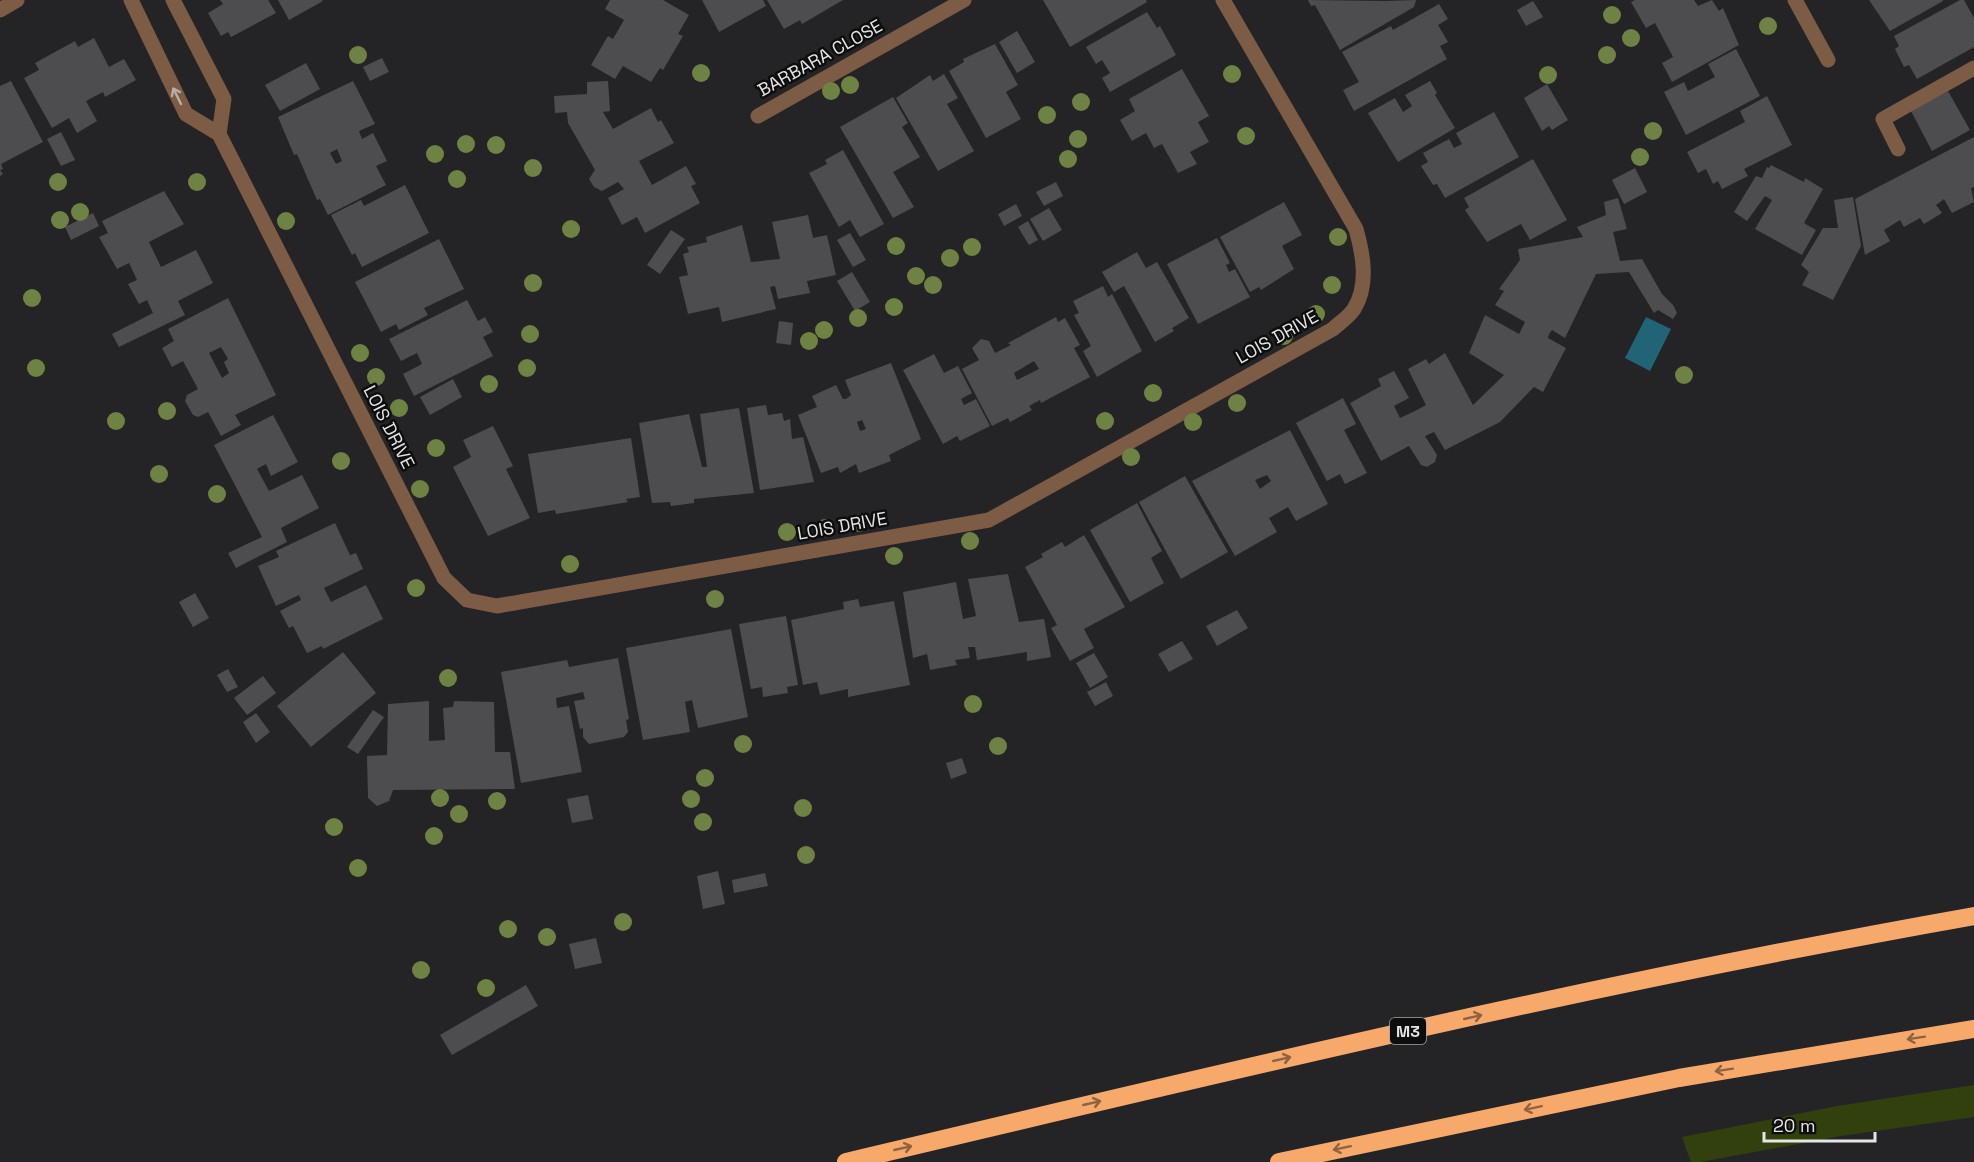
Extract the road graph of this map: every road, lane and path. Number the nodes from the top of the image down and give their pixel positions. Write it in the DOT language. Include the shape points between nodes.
graph roads {
  1 [pos="17,0"];
  2 [pos="131,0"];
  3 [pos="173,0"];
  4 [pos="964,0"];
  5 [pos="1223,0"];
  6 [pos="1795,0"];
  7 [pos="0,10"];
  8 [pos="1828,60"];
  9 [pos="1974,68"];
  10 [pos="758,116"];
  11 [pos="219,134"];
  12 [pos="1898,149"];
  13 [pos="1974,916"];
  14 [pos="1974,1029"];
  15 [pos="846,1162"];
  16 [pos="1279,1162"];
  1 -- 7 [label="street"];
  11 -- 2 [label="street, one-way" via="186,114"];
  3 -- 11 [label="street" via="224,99"];
  4 -- 10 [label="street, BARBARA CLOSE"];
  5 -- 11 [label="street, LOIS DRIVE" via="1356,229 1364,259 1362,285 1354,309 1333,329 989,520 497,606 467,600 444,578"];
  6 -- 8 [label="street"];
  9 -- 12 [label="street" via="1883,119"];
  15 -- 13 [label="highway, M3, one-way" via="1503,1010 1774,951"];
  14 -- 16 [label="highway, one-way" via="1679,1078"];
}
